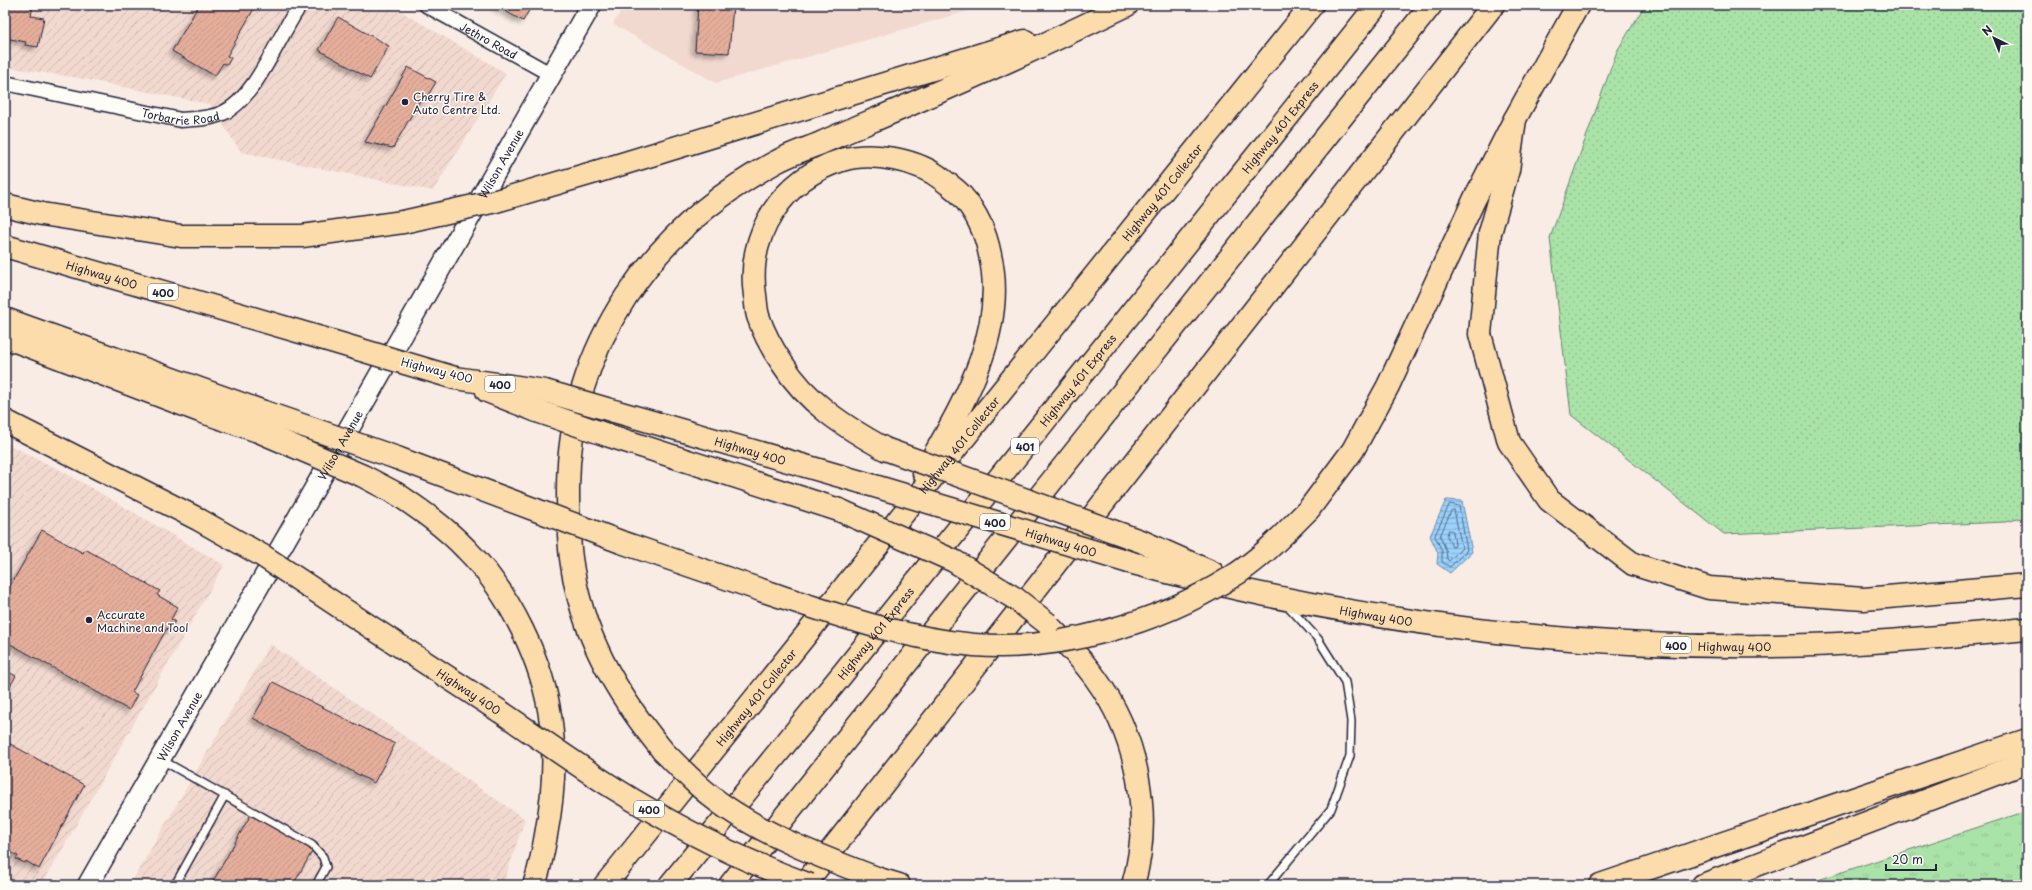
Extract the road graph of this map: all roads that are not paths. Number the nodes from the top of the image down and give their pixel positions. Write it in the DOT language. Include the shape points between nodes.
graph roads {
  1 [pos="300,5"];
  2 [pos="426,5"];
  3 [pos="591,5"];
  4 [pos="1127,5"];
  5 [pos="1312,5"];
  6 [pos="1378,5"];
  7 [pos="1431,5"];
  8 [pos="1493,5"];
  9 [pos="1578,5"];
  10 [pos="1101,18"];
  11 [pos="552,75"];
  12 [pos="5,83"];
  13 [pos="1515,119"];
  14 [pos="5,205"];
  15 [pos="5,246"];
  16 [pos="5,319"];
  17 [pos="5,337"];
  18 [pos="455,378"];
  19 [pos="5,421"];
  20 [pos="261,421"];
  21 [pos="873,553"];
  22 [pos="2027,585"];
  23 [pos="1254,592"];
  24 [pos="1280,597"];
  25 [pos="2027,629"];
  26 [pos="2027,740"];
  27 [pos="160,759"];
  28 [pos="2027,762"];
  29 [pos="225,796"];
  30 [pos="889,882"];
  31 [pos="88,885"];
  32 [pos="175,885"];
  33 [pos="316,885"];
  34 [pos="534,885"];
  35 [pos="605,885"];
  36 [pos="670,885"];
  37 [pos="730,885"];
  38 [pos="804,885"];
  39 [pos="810,885"];
  40 [pos="1133,885"];
  41 [pos="1268,885"];
  42 [pos="1600,885"];
  43 [pos="1703,885"];
  1 -- 12 [label="street, Torbarrie Road" via="251,88 238,103 223,114 203,119 181,120"];
  2 -- 11 [label="street, Jethro Road"];
  3 -- 11 [label="main road, Wilson Avenue"];
  4 -- 10 [label="highway"];
  5 -- 21 [label="highway, Highway 401 Collector"];
  6 -- 36 [label="highway, Highway 401 Express / 401" via="844,672"];
  7 -- 37 [label="highway"];
  8 -- 38 [label="highway"];
  9 -- 13 [label="highway"];
  10 -- 14 [label="highway, bridge" via="599,171 496,201 403,222 302,236 181,236 42,214"];
  10 -- 30 [label="highway, bridge" via="920,101 777,161 724,194 680,230 645,269 619,305 599,341 575,415 568,466 570,555 580,604 597,652 626,702 663,751 707,793 748,822 793,844"];
  11 -- 27 [label="main road, Wilson Avenue"];
  13 -- 20 [label="highway, bridge" via="1474,200 1388,386 1353,450 1310,508 1272,546 1231,578 1185,602 1140,620 1097,633 1053,642 974,645 919,637 867,625 621,542 397,458"];
  13 -- 22 [label="highway" via="1508,170 1490,233 1480,334 1509,442 1549,500 1632,564 1709,588 1864,599"];
  15 -- 18 [label="highway, Highway 400 / 400, bridge"];
  16 -- 20 [label="highway"];
  17 -- 20 [label="highway" via="200,411"];
  18 -- 23 [label="highway, Highway 400 / 400, bridge" via="545,391 1129,562"];
  18 -- 40 [label="highway, bridge" via="537,412 839,510 954,561 1016,599 1048,624 1097,680 1129,742 1141,806 1140,843"];
  19 -- 39 [label="highway, Highway 400 / 400, bridge" via="196,518 263,556 611,787 669,821 729,852"];
  20 -- 34 [label="highway, bridge" via="397,494 444,527 495,583 518,622 541,677 551,722 554,765 551,809"];
  21 -- 23 [label="highway, bridge" via="920,479 953,421 973,378 988,336 994,309 994,285 987,239 962,196 936,174 898,160 867,155 821,168 801,181 784,196 767,219 756,248 752,280 758,315 782,364 811,400 845,427 884,449 1143,542"];
  21 -- 35 [label="highway, Highway 401 Collector"];
  23 -- 24 [label="highway, Highway 400 / 400"];
  24 -- 25 [label="highway, Highway 400 / 400" via="1395,619 1516,634 1648,644 1772,646 1901,642"];
  24 -- 41 [label="lane" via="1318,639 1345,682 1351,721 1350,756 1331,809"];
  26 -- 42 [label="highway"];
  27 -- 29 [label="lane"];
  27 -- 31 [label="main road, Wilson Avenue"];
  28 -- 43 [label="highway"];
  29 -- 32 [label="lane"];
  29 -- 33 [label="lane" via="312,845 323,857 326,867"];
}
